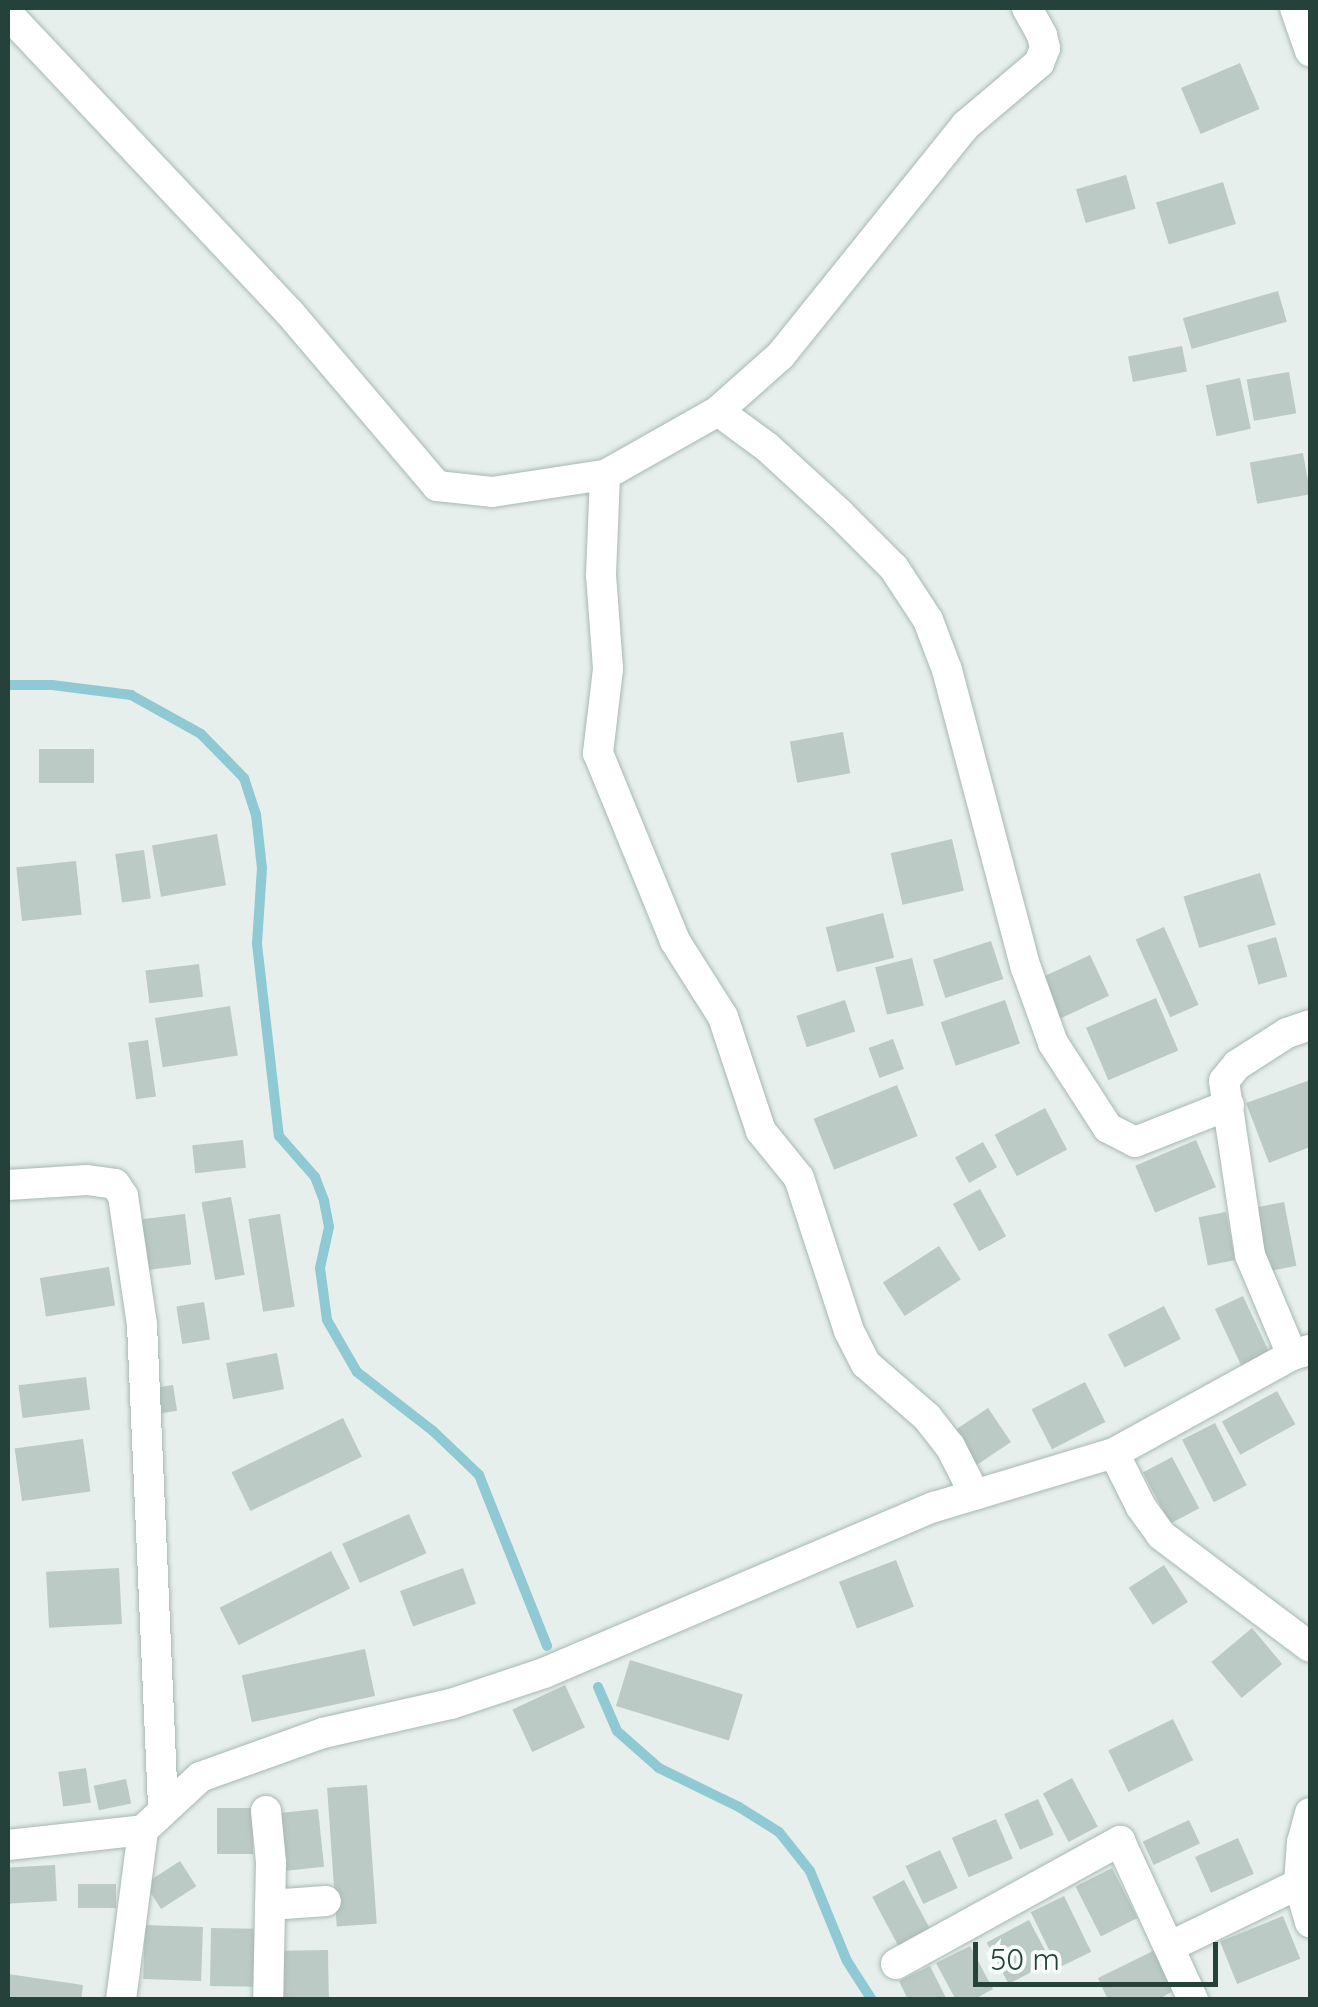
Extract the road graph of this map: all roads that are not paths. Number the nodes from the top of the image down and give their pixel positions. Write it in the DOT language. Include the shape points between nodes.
graph roads {
  1 [pos="1027,8"];
  2 [pos="1295,8"];
  3 [pos="8,14"];
  4 [pos="1310,51"];
  5 [pos="718,411"];
  6 [pos="605,475"];
  7 [pos="1310,1025"];
  8 [pos="1229,1105"];
  9 [pos="8,1185"];
  10 [pos="1301,1352"];
  11 [pos="1114,1452"];
  12 [pos="975,1495"];
  13 [pos="1310,1647"];
  14 [pos="266,1811"];
  15 [pos="1310,1813"];
  16 [pos="153,1820"];
  17 [pos="8,1846"];
  18 [pos="1299,1884"];
  19 [pos="326,1901"];
  20 [pos="270,1905"];
  21 [pos="1310,1922"];
  22 [pos="1169,1948"];
  23 [pos="896,1964"];
  24 [pos="121,2000"];
  25 [pos="268,2000"];
  26 [pos="1193,2000"];
  1 -- 5 [label="street" via="1045,48 1039,62 966,125 781,355"];
  2 -- 4 [label="street"];
  3 -- 6 [label="street" via="288,312 436,486 492,492"];
  5 -- 6 [label="street"];
  5 -- 8 [label="street" via="840,514 894,568 928,620 1026,968 1053,1043 1108,1128 1135,1142"];
  6 -- 12 [label="street" via="601,575 608,668 598,753 676,941 723,1017 760,1131 799,1178 848,1331 866,1364 950,1446"];
  7 -- 8 [label="street" via="1237,1066 1224,1082"];
  8 -- 10 [label="street" via="1250,1255"];
  9 -- 16 [label="street" via="87,1180 115,1184 123,1196 142,1325"];
  10 -- 11 [label="street"];
  11 -- 12 [label="street"];
  11 -- 13 [label="street" via="1161,1536"];
  12 -- 16 [label="street" via="544,1673 451,1704 323,1733 200,1777"];
  14 -- 20 [label="street"];
  15 -- 18 [label="street"];
  16 -- 17 [label="street"];
  16 -- 24 [label="street"];
  18 -- 21 [label="street"];
  18 -- 22 [label="street"];
  19 -- 20 [label="street"];
  20 -- 25 [label="street"];
  22 -- 23 [label="street" via="1120,1841"];
  22 -- 26 [label="street"];
}
